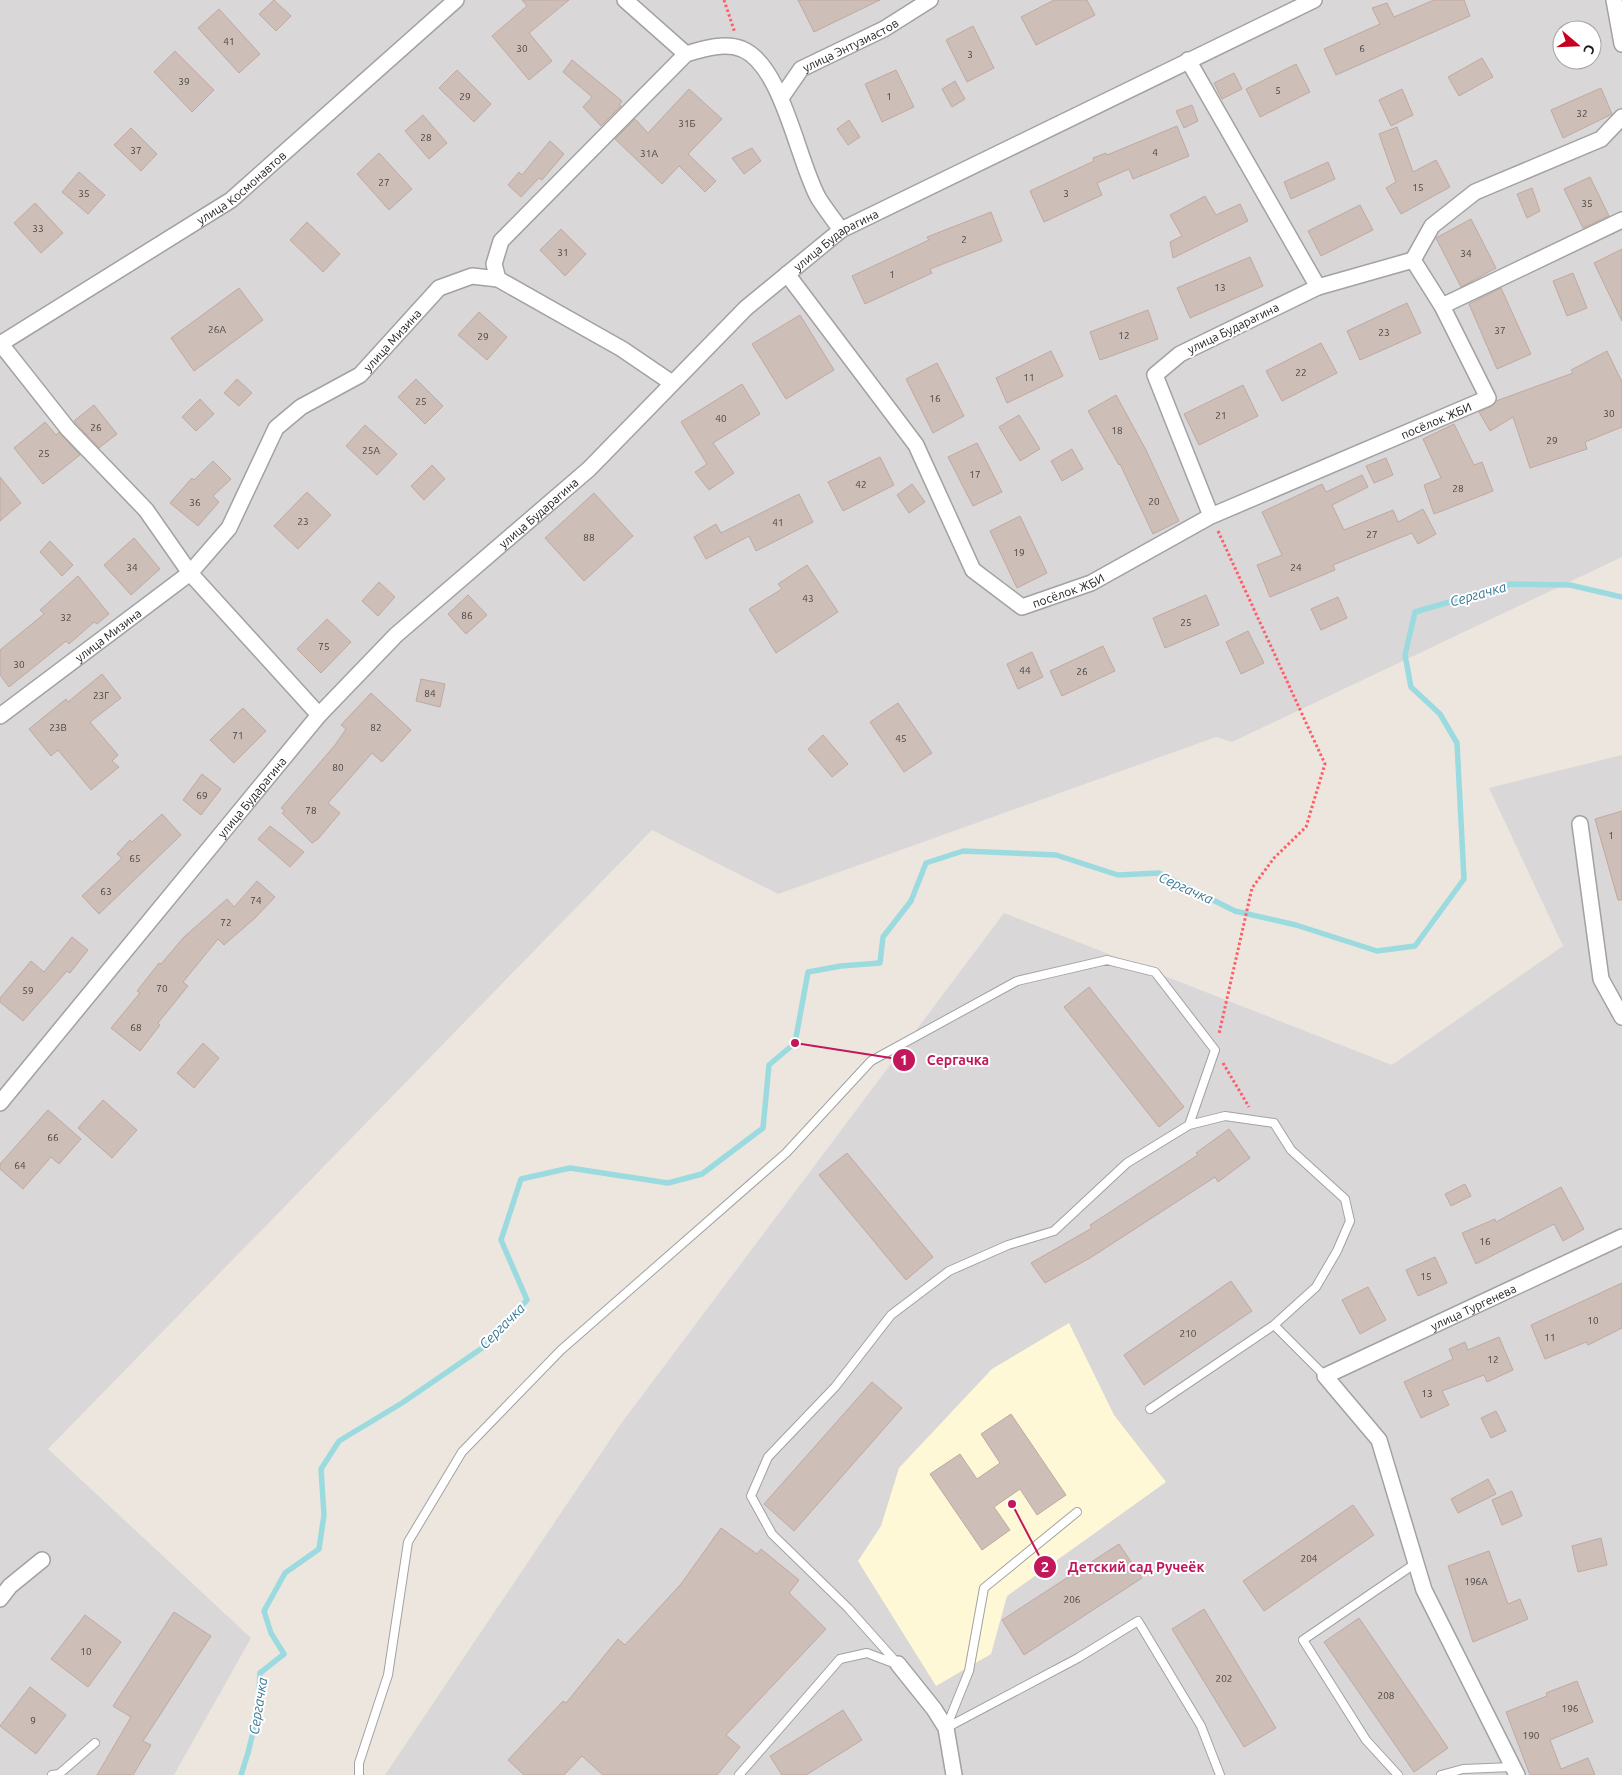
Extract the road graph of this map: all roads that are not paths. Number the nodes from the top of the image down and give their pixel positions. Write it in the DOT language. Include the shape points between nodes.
graph roads {
  1 [pos="456,0"];
  2 [pos="625,0"];
  3 [pos="930,0"];
  4 [pos="1314,0"];
  5 [pos="1614,0"];
  6 [pos="1622,44"];
  7 [pos="686,54"];
  8 [pos="1188,60"];
  9 [pos="780,98"];
  10 [pos="1622,117"];
  11 [pos="1622,220"];
  12 [pos="842,230"];
  13 [pos="1413,260"];
  14 [pos="787,274"];
  15 [pos="498,279"];
  16 [pos="1318,287"];
  17 [pos="1442,306"];
  18 [pos="0,344"];
  19 [pos="672,383"];
  20 [pos="1211,516"];
  21 [pos="190,573"];
  22 [pos="319,714"];
  23 [pos="0,716"];
  24 [pos="1580,824"];
  25 [pos="1622,1018"];
  26 [pos="0,1103"];
  27 [pos="1190,1125"];
  28 [pos="1622,1237"];
  29 [pos="1274,1325"];
  30 [pos="1325,1376"];
  31 [pos="1150,1410"];
  32 [pos="1077,1512"];
  33 [pos="42,1560"];
  34 [pos="1416,1563"];
  35 [pos="0,1599"];
  36 [pos="898,1664"];
  37 [pos="946,1728"];
  38 [pos="96,1743"];
  39 [pos="1514,1771"];
  40 [pos="52,1775"];
  41 [pos="359,1775"];
  42 [pos="739,1775"];
  43 [pos="954,1775"];
  44 [pos="1220,1775"];
  45 [pos="1398,1775"];
  46 [pos="1441,1775"];
  1 -- 18 [label="street, улица Космонавтов" via="230,200"];
  2 -- 7 [label="street"];
  3 -- 9 [label="street, улица Энтузиастов" via="884,29 801,68"];
  4 -- 8 [label="street, улица Бударагина"];
  5 -- 6 [label="street"];
  7 -- 9 [label="street" via="717,46 741,48 756,58"];
  7 -- 15 [label="street" via="501,241 494,264"];
  8 -- 12 [label="street, улица Бударагина"];
  8 -- 16 [label="street"];
  9 -- 12 [label="street" via="819,198"];
  10 -- 13 [label="street" via="1601,140 1476,192 1432,226"];
  11 -- 17 [label="street"];
  12 -- 14 [label="street, улица Бударагина"];
  13 -- 16 [label="street, улица Бударагина"];
  13 -- 17 [label="street"];
  14 -- 19 [label="street, улица Бударагина" via="746,308"];
  14 -- 20 [label="street, посёлок ЖБИ" via="916,445 973,570 1022,607 1091,583"];
  15 -- 19 [label="street" via="622,349"];
  15 -- 21 [label="street, улица Мизина" via="472,276 439,288 360,374 300,407 276,428 229,528"];
  16 -- 20 [label="street, улица Бударагина" via="1180,354 1155,375"];
  17 -- 20 [label="street, посёлок ЖБИ" via="1488,398"];
  18 -- 21 [label="street" via="68,429 146,510"];
  19 -- 22 [label="street, улица Бударагина" via="589,469 396,635"];
  21 -- 22 [label="street"];
  21 -- 23 [label="street, улица Мизина"];
  22 -- 26 [label="street, улица Бударагина"];
  24 -- 25 [label="street" via="1601,979"];
  27 -- 29 [label="lane" via="1225,1116 1274,1123 1291,1150 1345,1199 1350,1221 1338,1251 1316,1287"];
  27 -- 36 [label="lane" via="1127,1163 1054,1231 1008,1244 948,1271 892,1315 835,1387 768,1457 752,1496 772,1534 848,1608"];
  27 -- 41 [label="lane" via="1215,1050 1156,972 1107,960 1017,981 871,1061 786,1153 561,1350 462,1452 408,1542 388,1675 359,1763"];
  28 -- 30 [label="street, улица Тургенева"];
  29 -- 30 [label="lane"];
  29 -- 31 [label="lane"];
  30 -- 34 [label="street" via="1379,1440"];
  32 -- 37 [label="lane" via="984,1588 969,1671"];
  33 -- 35 [label="street" via="10,1586"];
  34 -- 39 [label="street" via="1424,1590"];
  34 -- 45 [label="lane" via="1302,1640 1366,1740"];
  36 -- 37 [label="street"];
  36 -- 42 [label="lane" via="867,1653 840,1659"];
  37 -- 43 [label="street"];
  37 -- 44 [label="lane" via="1078,1658 1138,1621 1201,1726"];
  38 -- 40 [label="lane" via="59,1774"];
  39 -- 46 [label="lane" via="1463,1769"];
}
